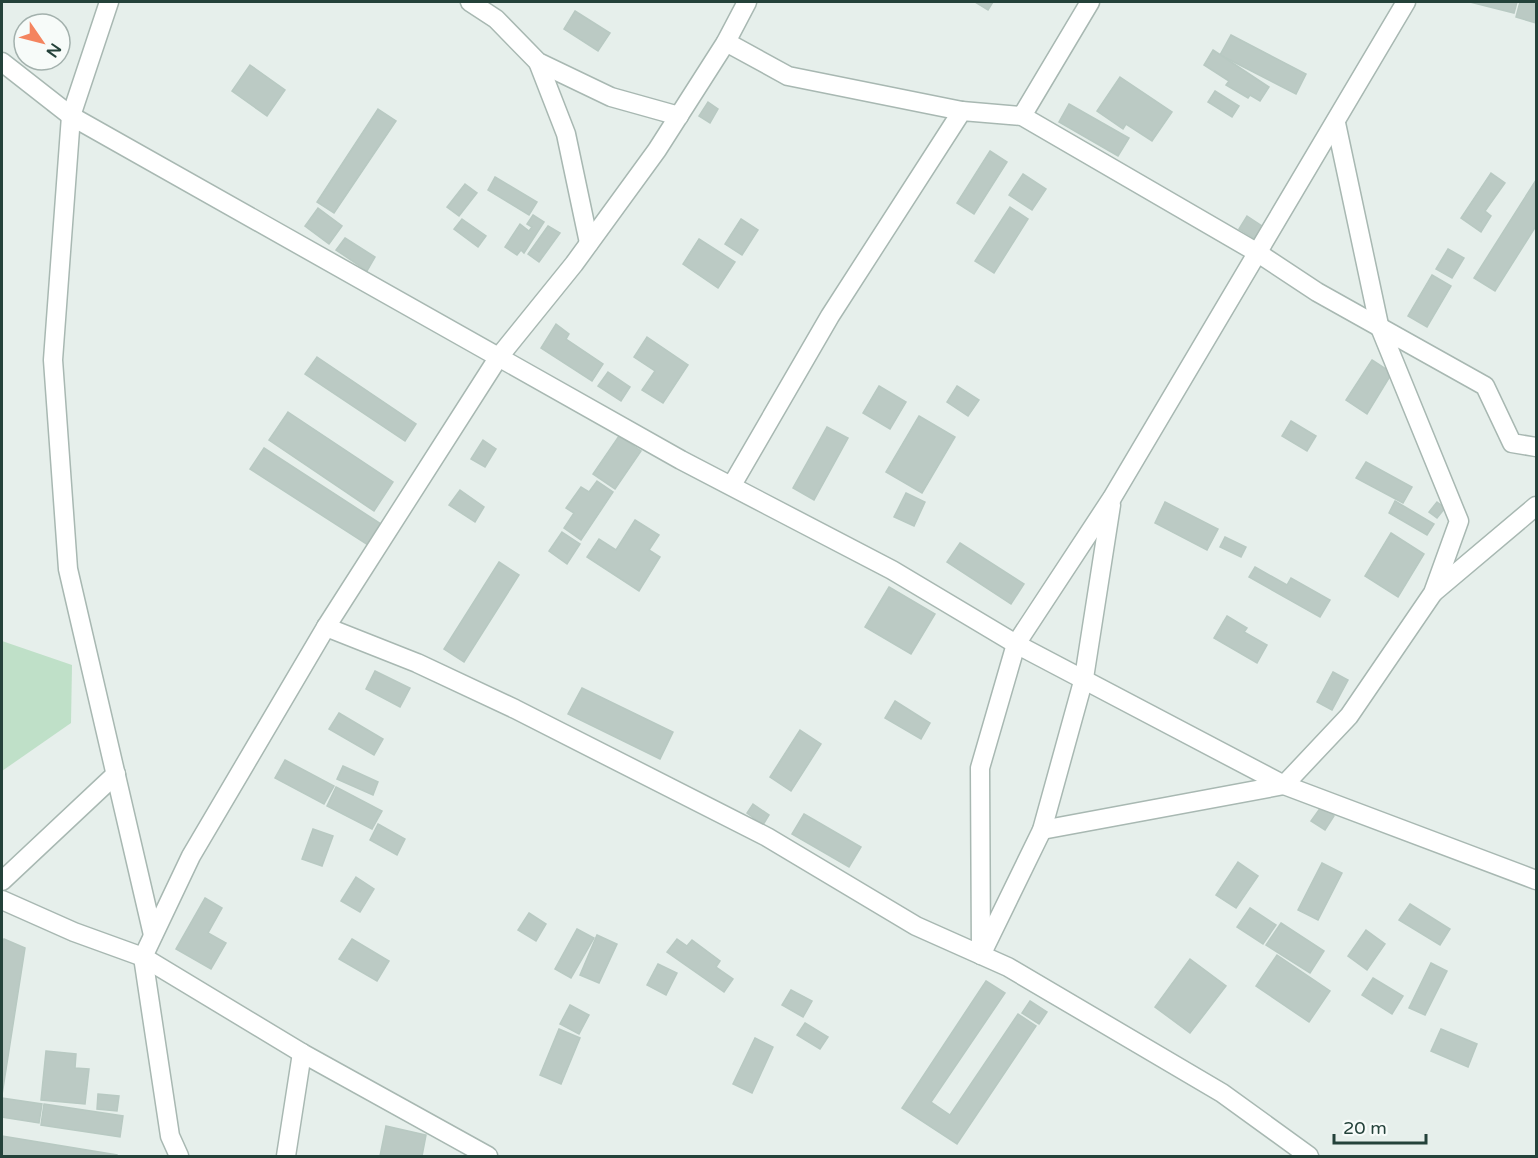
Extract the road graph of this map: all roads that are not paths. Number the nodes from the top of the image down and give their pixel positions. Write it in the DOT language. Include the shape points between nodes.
graph roads {
  1 [pos="109,2"];
  2 [pos="470,2"];
  3 [pos="747,2"];
  4 [pos="1090,2"];
  5 [pos="1406,2"];
  6 [pos="726,42"];
  7 [pos="2,62"];
  8 [pos="538,62"];
  9 [pos="962,111"];
  10 [pos="679,116"];
  11 [pos="1022,116"];
  12 [pos="71,117"];
  13 [pos="1336,123"];
  14 [pos="589,243"];
  15 [pos="1258,253"];
  16 [pos="1380,325"];
  17 [pos="498,358"];
  18 [pos="1536,447"];
  19 [pos="732,485"];
  20 [pos="1112,498"];
  21 [pos="1536,506"];
  22 [pos="1433,593"];
  23 [pos="326,627"];
  24 [pos="1016,644"];
  25 [pos="1084,678"];
  26 [pos="116,774"];
  27 [pos="1284,785"];
  28 [pos="1042,830"];
  29 [pos="1536,880"];
  30 [pos="2,881"];
  31 [pos="2,900"];
  32 [pos="153,935"];
  33 [pos="981,955"];
  34 [pos="143,957"];
  35 [pos="302,1053"];
  36 [pos="179,1156"];
  37 [pos="286,1156"];
  38 [pos="488,1156"];
  39 [pos="1309,1156"];
  1 -- 12 [label="street"];
  2 -- 8 [label="street" via="496,19"];
  3 -- 6 [label="street"];
  4 -- 11 [label="street"];
  5 -- 13 [label="street"];
  6 -- 9 [label="street" via="788,76"];
  6 -- 10 [label="street"];
  7 -- 12 [label="street"];
  8 -- 10 [label="street" via="611,97"];
  8 -- 14 [label="street" via="566,135"];
  9 -- 11 [label="street"];
  9 -- 19 [label="street" via="830,316"];
  10 -- 14 [label="street"];
  11 -- 15 [label="street"];
  12 -- 17 [label="street"];
  12 -- 26 [label="street" via="53,360 68,569"];
  13 -- 15 [label="street"];
  13 -- 16 [label="street"];
  14 -- 17 [label="street"];
  15 -- 16 [label="street" via="1317,292"];
  15 -- 20 [label="street"];
  16 -- 18 [label="street" via="1485,386 1512,443"];
  16 -- 22 [label="street" via="1459,521"];
  17 -- 19 [label="street"];
  17 -- 23 [label="street"];
  19 -- 24 [label="street" via="892,570"];
  20 -- 24 [label="street"];
  20 -- 25 [label="street"];
  21 -- 22 [label="street"];
  22 -- 27 [label="street" via="1349,716"];
  23 -- 32 [label="street" via="192,856"];
  23 -- 33 [label="street" via="417,663 660,780 767,837 916,926"];
  24 -- 25 [label="street"];
  24 -- 33 [label="street" via="980,768"];
  25 -- 27 [label="street"];
  25 -- 28 [label="street"];
  26 -- 30 [label="street"];
  26 -- 32 [label="street"];
  27 -- 28 [label="street"];
  27 -- 29 [label="street"];
  28 -- 33 [label="street"];
  31 -- 34 [label="street"];
  32 -- 34 [label="street"];
  33 -- 39 [label="street" via="1008,967 1222,1093"];
  34 -- 35 [label="street"];
  34 -- 36 [label="street" via="170,1136"];
  35 -- 37 [label="street"];
  35 -- 38 [label="street"];
}
